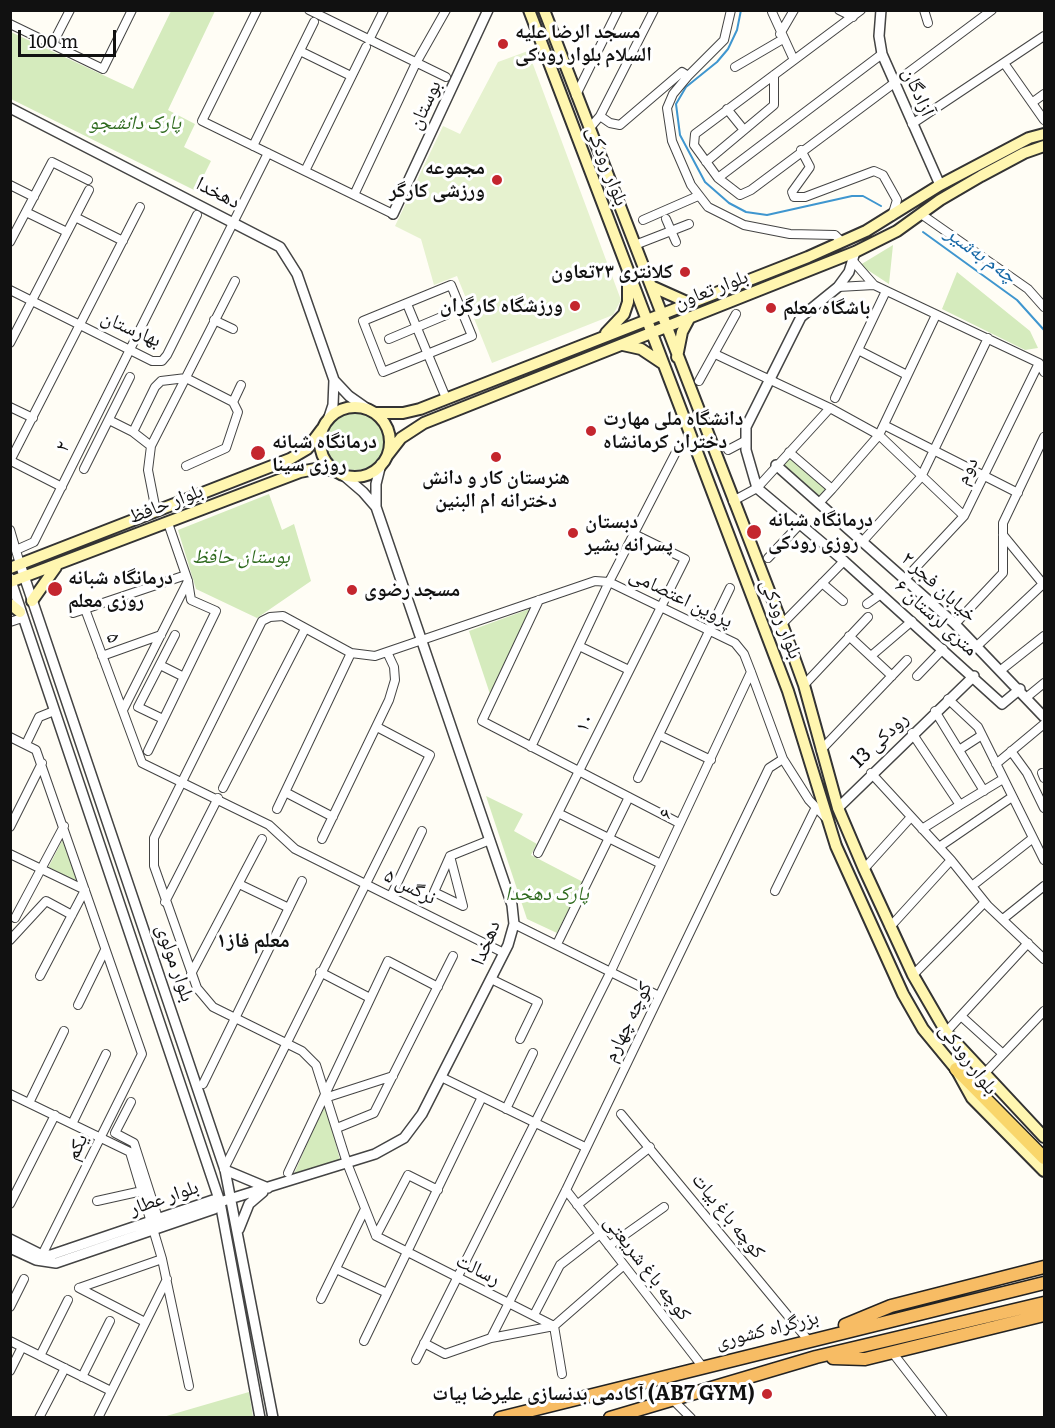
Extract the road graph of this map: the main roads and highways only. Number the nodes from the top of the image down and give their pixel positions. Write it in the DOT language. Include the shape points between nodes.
graph roads {
  1 [pos="529,10"];
  2 [pos="544,10"];
  3 [pos="1044,134"];
  4 [pos="1044,146"];
  5 [pos="627,272"];
  6 [pos="651,286"];
  7 [pos="689,303"];
  8 [pos="660,315"];
  9 [pos="690,317"];
  10 [pos="647,320"];
  11 [pos="665,327"];
  12 [pos="652,332"];
  13 [pos="598,339"];
  14 [pos="620,344"];
  15 [pos="677,357"];
  16 [pos="665,365"];
  17 [pos="372,411"];
  18 [pos="325,424"];
  19 [pos="384,460"];
  20 [pos="339,472"];
  21 [pos="59,564"];
  22 [pos="15,566"];
  23 [pos="11,580"];
  24 [pos="32,601"];
  25 [pos="10,604"];
  26 [pos="21,615"];
  27 [pos="804,686"];
  28 [pos="789,690"];
  29 [pos="956,1069"];
  30 [pos="1044,1132"];
  31 [pos="1044,1158"];
  32 [pos="1044,1171"];
  33 [pos="1042,1268"];
  34 [pos="1044,1283"];
  35 [pos="1044,1303"];
  36 [pos="1044,1315"];
  37 [pos="808,1340"];
  38 [pos="816,1357"];
  39 [pos="500,1418"];
  40 [pos="610,1418"];
  1 -- 5 [label="main road, بلوار رودکی"];
  2 -- 6 [label="main road, بلوار رودکی"];
  3 -- 7 [label="main road, بلوار تعاون" via="1029,138 940,185 891,217 842,242"];
  4 -- 9 [label="main road, بلوار تعاون" via="998,167 854,256"];
  5 -- 10 [label="main road, بلوار رودکی"];
  5 -- 13 [label="main road" via="624,314"];
  6 -- 7 [label="main road"];
  6 -- 8 [label="main road, بلوار رودکی"];
  7 -- 8 [label="main road, بلوار تعاون"];
  8 -- 10 [label="main road, بلوار تعاون"];
  8 -- 11 [label="main road, بلوار رودکی"];
  9 -- 11 [label="main road, بلوار تعاون"];
  9 -- 15 [label="main road"];
  10 -- 12 [label="main road, بلوار رودکی"];
  10 -- 13 [label="main road, بلوار تعاون"];
  11 -- 12 [label="main road, بلوار تعاون"];
  11 -- 15 [label="main road, بلوار رودکی"];
  12 -- 14 [label="main road, بلوار تعاون"];
  12 -- 16 [label="main road, بلوار رودکی"];
  13 -- 17 [label="main road, بلوار تعاون" via="409,412"];
  14 -- 16 [label="main road" via="641,349"];
  14 -- 19 [label="main road, بلوار تعاون" via="416,426"];
  15 -- 27 [label="main road, بلوار رودکی"];
  16 -- 28 [label="main road, بلوار رودکی"];
  17 -- 18 [label="main road" via="347,408"];
  17 -- 19 [label="main road" via="388,432"];
  18 -- 20 [label="main road" via="322,452"];
  18 -- 22 [label="main road, بلوار حافظ" via="312,444 297,456"];
  19 -- 20 [label="main road" via="361,476"];
  20 -- 21 [label="main road, بلوار حافظ" via="320,468 300,472"];
  21 -- 23 [label="main road, بلوار حافظ"];
  21 -- 24 [label="main road"];
  25 -- 26 [label="main road"];
  27 -- 28 [label="main road"];
  27 -- 30 [label="main road, بلوار رودکی" via="838,808 913,975 946,1032 983,1075"];
  28 -- 29 [label="main road, بلوار رودکی" via="836,846 903,994 922,1029"];
  29 -- 31 [label="main road"];
  29 -- 32 [label="main road, بلوار رودکی" via="972,1098"];
  33 -- 37 [label="highway" via="891,1306"];
  34 -- 37 [label="highway, بزرگراه کشوری"];
  35 -- 38 [label="highway, بزرگراه کشوری"];
  36 -- 38 [label="highway" via="865,1359"];
  37 -- 39 [label="highway, بزرگراه کشوری"];
  38 -- 40 [label="highway, بزرگراه کشوری"];
}
